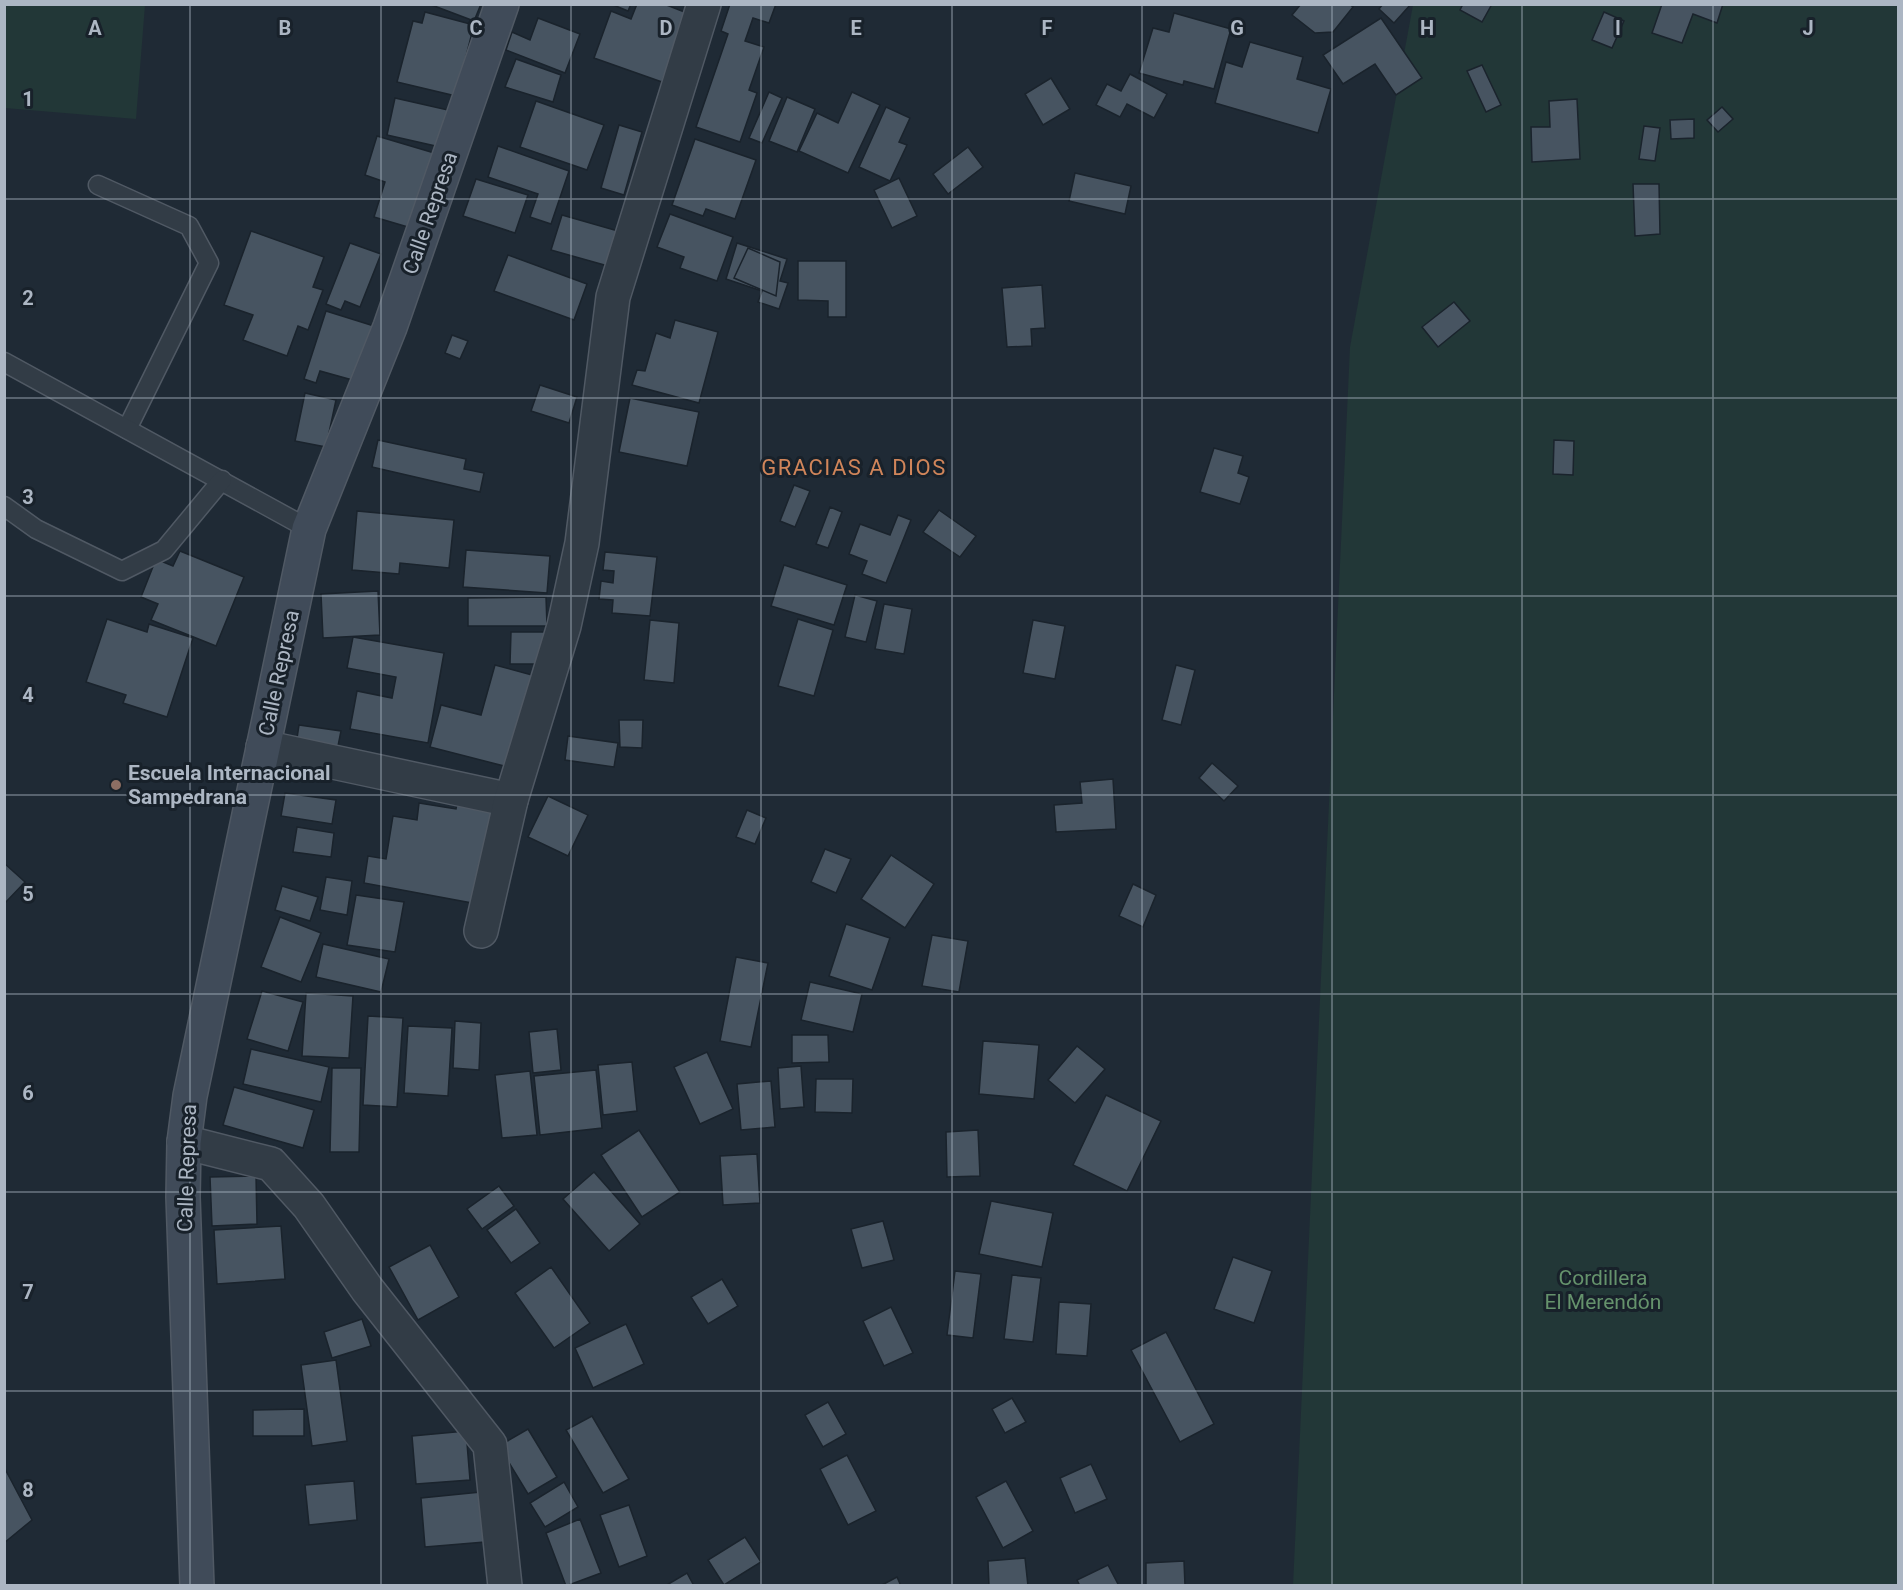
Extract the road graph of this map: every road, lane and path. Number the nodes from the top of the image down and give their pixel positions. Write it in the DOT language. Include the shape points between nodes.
graph roads {
  1 [pos="502,4"];
  2 [pos="704,4"];
  3 [pos="98,185"];
  4 [pos="4,362"];
  5 [pos="127,429"];
  6 [pos="222,480"];
  7 [pos="4,506"];
  8 [pos="309,529"];
  9 [pos="263,747"];
  10 [pos="511,800"];
  11 [pos="481,931"];
  12 [pos="184,1142"];
  13 [pos="197,1586"];
  14 [pos="505,1586"];
  1 -- 8 [label="street, Calle Represa" via="390,327"];
  2 -- 10 [label="street" via="613,297 582,543 564,626"];
  3 -- 5 [label="lane" via="189,226 209,263"];
  4 -- 5 [label="lane"];
  5 -- 6 [label="lane"];
  6 -- 7 [label="lane" via="164,550 122,571 36,529"];
  6 -- 8 [label="lane"];
  8 -- 9 [label="street, Calle Represa"];
  9 -- 10 [label="street"];
  9 -- 12 [label="street, Calle Represa" via="190,1095"];
  10 -- 11 [label="street"];
  12 -- 13 [label="street, Calle Represa"];
  12 -- 14 [label="street" via="271,1164 309,1206 367,1289 490,1445"];
}
